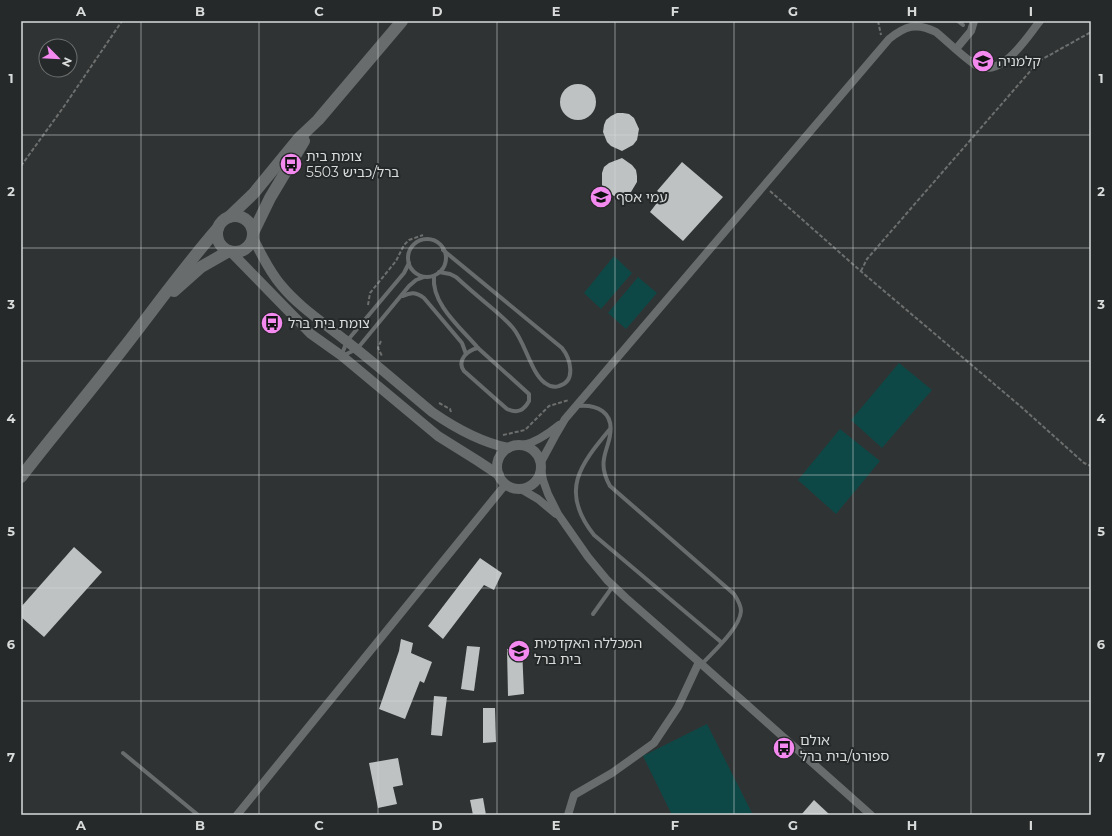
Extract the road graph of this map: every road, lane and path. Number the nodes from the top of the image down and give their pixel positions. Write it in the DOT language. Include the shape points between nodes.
graph roads {
  1 [pos="122,21"];
  2 [pos="402,21"];
  3 [pos="878,21"];
  4 [pos="910,21"];
  5 [pos="958,21"];
  6 [pos="974,21"];
  7 [pos="1040,21"];
  8 [pos="963,25"];
  9 [pos="904,28"];
  10 [pos="1091,32"];
  11 [pos="883,44"];
  12 [pos="956,49"];
  13 [pos="318,120"];
  14 [pos="21,166"];
  15 [pos="763,185"];
  16 [pos="230,217"];
  17 [pos="218,228"];
  18 [pos="253,235"];
  19 [pos="423,235"];
  20 [pos="443,250"];
  21 [pos="231,252"];
  22 [pos="409,263"];
  23 [pos="861,271"];
  24 [pos="439,272"];
  25 [pos="434,276"];
  26 [pos="424,277"];
  27 [pos="401,296"];
  28 [pos="163,298"];
  29 [pos="364,309"];
  30 [pos="355,319"];
  31 [pos="341,325"];
  32 [pos="347,341"];
  33 [pos="381,341"];
  34 [pos="478,348"];
  35 [pos="357,349"];
  36 [pos="466,354"];
  37 [pos="342,356"];
  38 [pos="382,358"];
  39 [pos="435,401"];
  40 [pos="576,402"];
  41 [pos="452,413"];
  42 [pos="565,419"];
  43 [pos="611,428"];
  44 [pos="501,436"];
  45 [pos="523,445"];
  46 [pos="508,448"];
  47 [pos="541,466"];
  48 [pos="1091,466"];
  49 [pos="498,475"];
  50 [pos="21,477"];
  51 [pos="505,485"];
  52 [pos="521,489"];
  53 [pos="562,518"];
  54 [pos="613,586"];
  55 [pos="593,614"];
  56 [pos="721,642"];
  57 [pos="701,663"];
  58 [pos="124,753"];
  59 [pos="865,813"];
  60 [pos="198,815"];
  61 [pos="237,815"];
  62 [pos="568,815"];
  1 -- 14 [label="path"];
  2 -- 13 [label="main road"];
  3 -- 11 [label="path"];
  4 -- 9 [label="street"];
  5 -- 8 [label="lane"];
  6 -- 12 [label="street" via="971,31"];
  7 -- 12 [label="street" via="1010,58 995,67 980,67"];
  9 -- 11 [label="street"];
  9 -- 12 [label="street" via="919,26 929,29"];
  10 -- 23 [label="path" via="1039,61 867,259"];
  11 -- 15 [label="street"];
  13 -- 16 [label="main road" via="298,138"];
  13 -- 18 [label="main road" via="280,180"];
  15 -- 23 [label="path"];
  15 -- 40 [label="street"];
  16 -- 17 [label="main road" via="222,221"];
  16 -- 18 [label="main road" via="238,216 245,219 251,225"];
  17 -- 21 [label="main road" via="219,244"];
  17 -- 28 [label="main road" via="193,256"];
  18 -- 21 [label="main road" via="248,248 240,252"];
  18 -- 32 [label="street" via="280,285"];
  19 -- 29 [label="path" via="409,240 404,246 396,261 370,293"];
  20 -- 22 [label="lane" via="433,240 421,240 409,252"];
  20 -- 24 [label="lane" via="446,257"];
  20 -- 24 [label="lane" via="562,348 570,363 570,376 567,381 558,387 552,387 541,380 514,328 456,277"];
  21 -- 28 [label="main road" via="201,267"];
  21 -- 37 [label="street" via="311,334"];
  22 -- 26 [label="lane" via="414,272"];
  22 -- 32 [label="lane" via="404,273"];
  23 -- 48 [label="path" via="1084,463"];
  24 -- 25 [label="lane"];
  25 -- 26 [label="lane"];
  25 -- 34 [label="lane" via="434,289 440,301"];
  26 -- 27 [label="lane" via="416,280"];
  27 -- 35 [label="lane"];
  27 -- 36 [label="lane" via="412,292 424,298 462,344"];
  28 -- 50 [label="main road"];
  30 -- 31 [label="path" via="351,324"];
  32 -- 35 [label="street"];
  32 -- 37 [label="lane"];
  33 -- 38 [label="path" via="378,348"];
  34 -- 36 [label="lane"];
  34 -- 36 [label="lane" via="529,394 530,401 522,410 513,412 508,409 464,372 461,362"];
  35 -- 37 [label="lane"];
  35 -- 46 [label="street" via="445,421 483,440"];
  37 -- 49 [label="street" via="438,436"];
  39 -- 41 [label="path"];
  40 -- 42 [label="street"];
  40 -- 43 [label="lane" via="601,410 608,416"];
  40 -- 44 [label="path" via="562,401 549,406 526,430"];
  42 -- 45 [label="street" via="542,438"];
  42 -- 47 [label="street"];
  43 -- 56 [label="lane" via="603,469 610,486 734,594 740,603 738,621"];
  43 -- 56 [label="lane" via="589,454 578,474 576,495 582,520 594,535"];
  45 -- 46 [label="street"];
  45 -- 47 [label="street" via="534,450"];
  46 -- 49 [label="street" via="499,457"];
  47 -- 52 [label="street" via="540,476 536,482"];
  47 -- 53 [label="street" via="548,494"];
  49 -- 51 [label="street"];
  51 -- 52 [label="street"];
  51 -- 61 [label="street"];
  52 -- 53 [label="street"];
  53 -- 54 [label="street" via="588,557"];
  54 -- 55 [label="lane"];
  54 -- 57 [label="street"];
  56 -- 57 [label="lane"];
  57 -- 59 [label="street"];
  57 -- 62 [label="street" via="678,707 654,743 612,773 574,795"];
  58 -- 60 [label="lane"];
}
